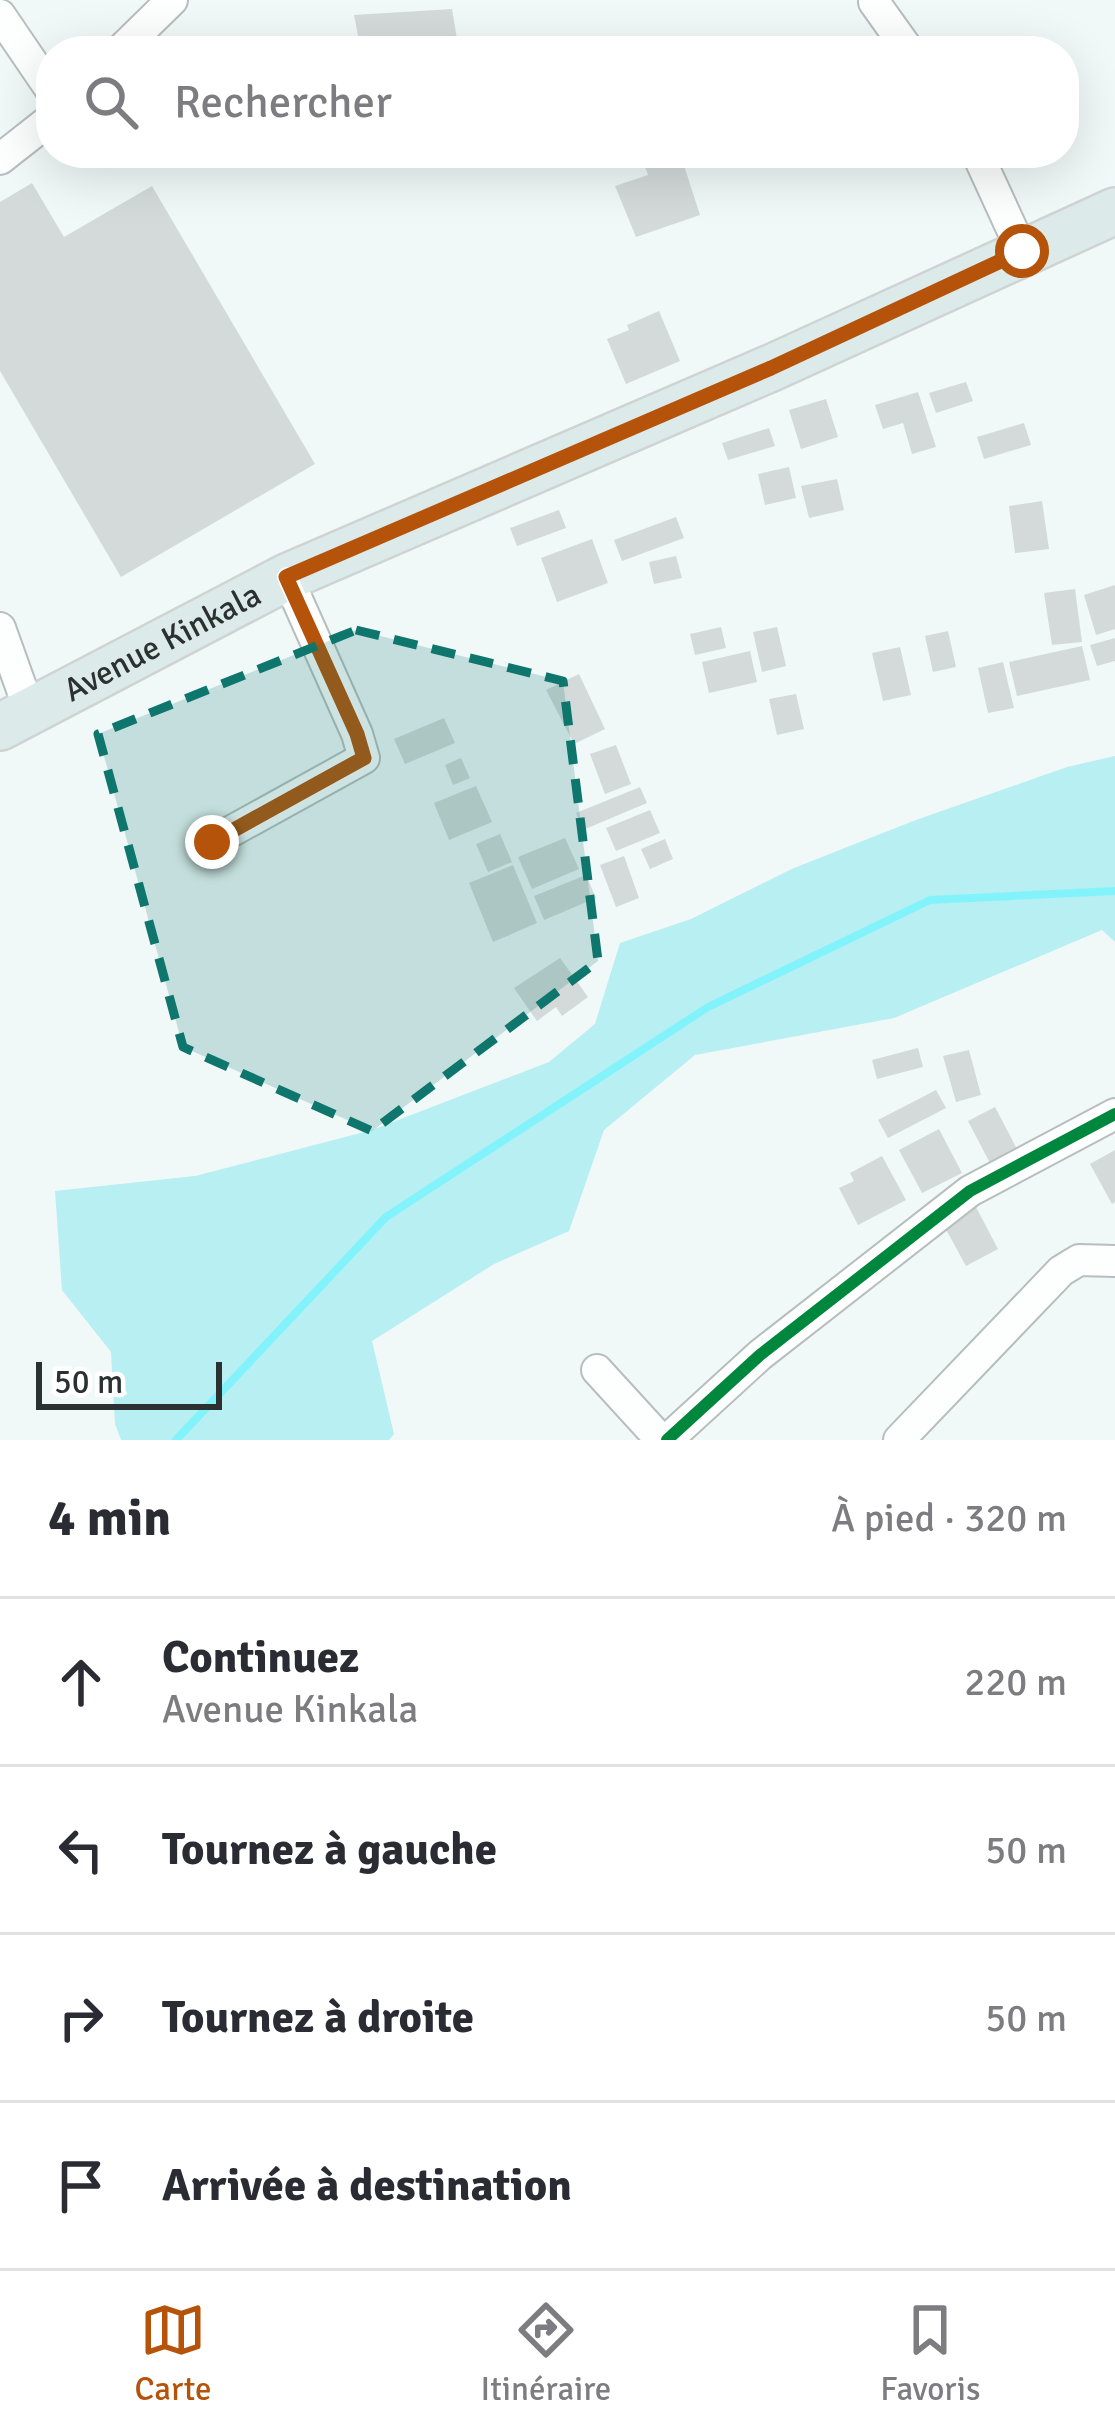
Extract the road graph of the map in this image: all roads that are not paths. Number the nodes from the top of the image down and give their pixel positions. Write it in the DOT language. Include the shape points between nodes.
graph roads {
  1 [pos="172,0"];
  2 [pos="874,2"];
  3 [pos="0,15"];
  4 [pos="135,36"];
  5 [pos="898,36"];
  6 [pos="36,67"];
  7 [pos="36,131"];
  8 [pos="0,159"];
  9 [pos="984,168"];
  10 [pos="1115,211"];
  11 [pos="1022,251"];
  12 [pos="286,577"];
  13 [pos="0,628"];
  14 [pos="15,718"];
  15 [pos="212,842"];
  16 [pos="1115,1114"];
  17 [pos="1115,1261"];
  18 [pos="597,1370"];
  19 [pos="664,1440"];
  20 [pos="899,1440"];
  1 -- 4 [label="street"];
  2 -- 5 [label="street"];
  3 -- 6 [label="street"];
  7 -- 8 [label="street"];
  9 -- 11 [label="street"];
  10 -- 11 [label="main road, Avenue Kinkala"];
  11 -- 12 [label="main road, Avenue Kinkala"];
  12 -- 14 [label="main road, Avenue Kinkala"];
  12 -- 15 [label="street" via="364,758"];
  13 -- 14 [label="street"];
  16 -- 19 [label="street" via="970,1191"];
  17 -- 20 [label="street" via="1079,1261 1060,1271"];
  18 -- 19 [label="street"];
}
